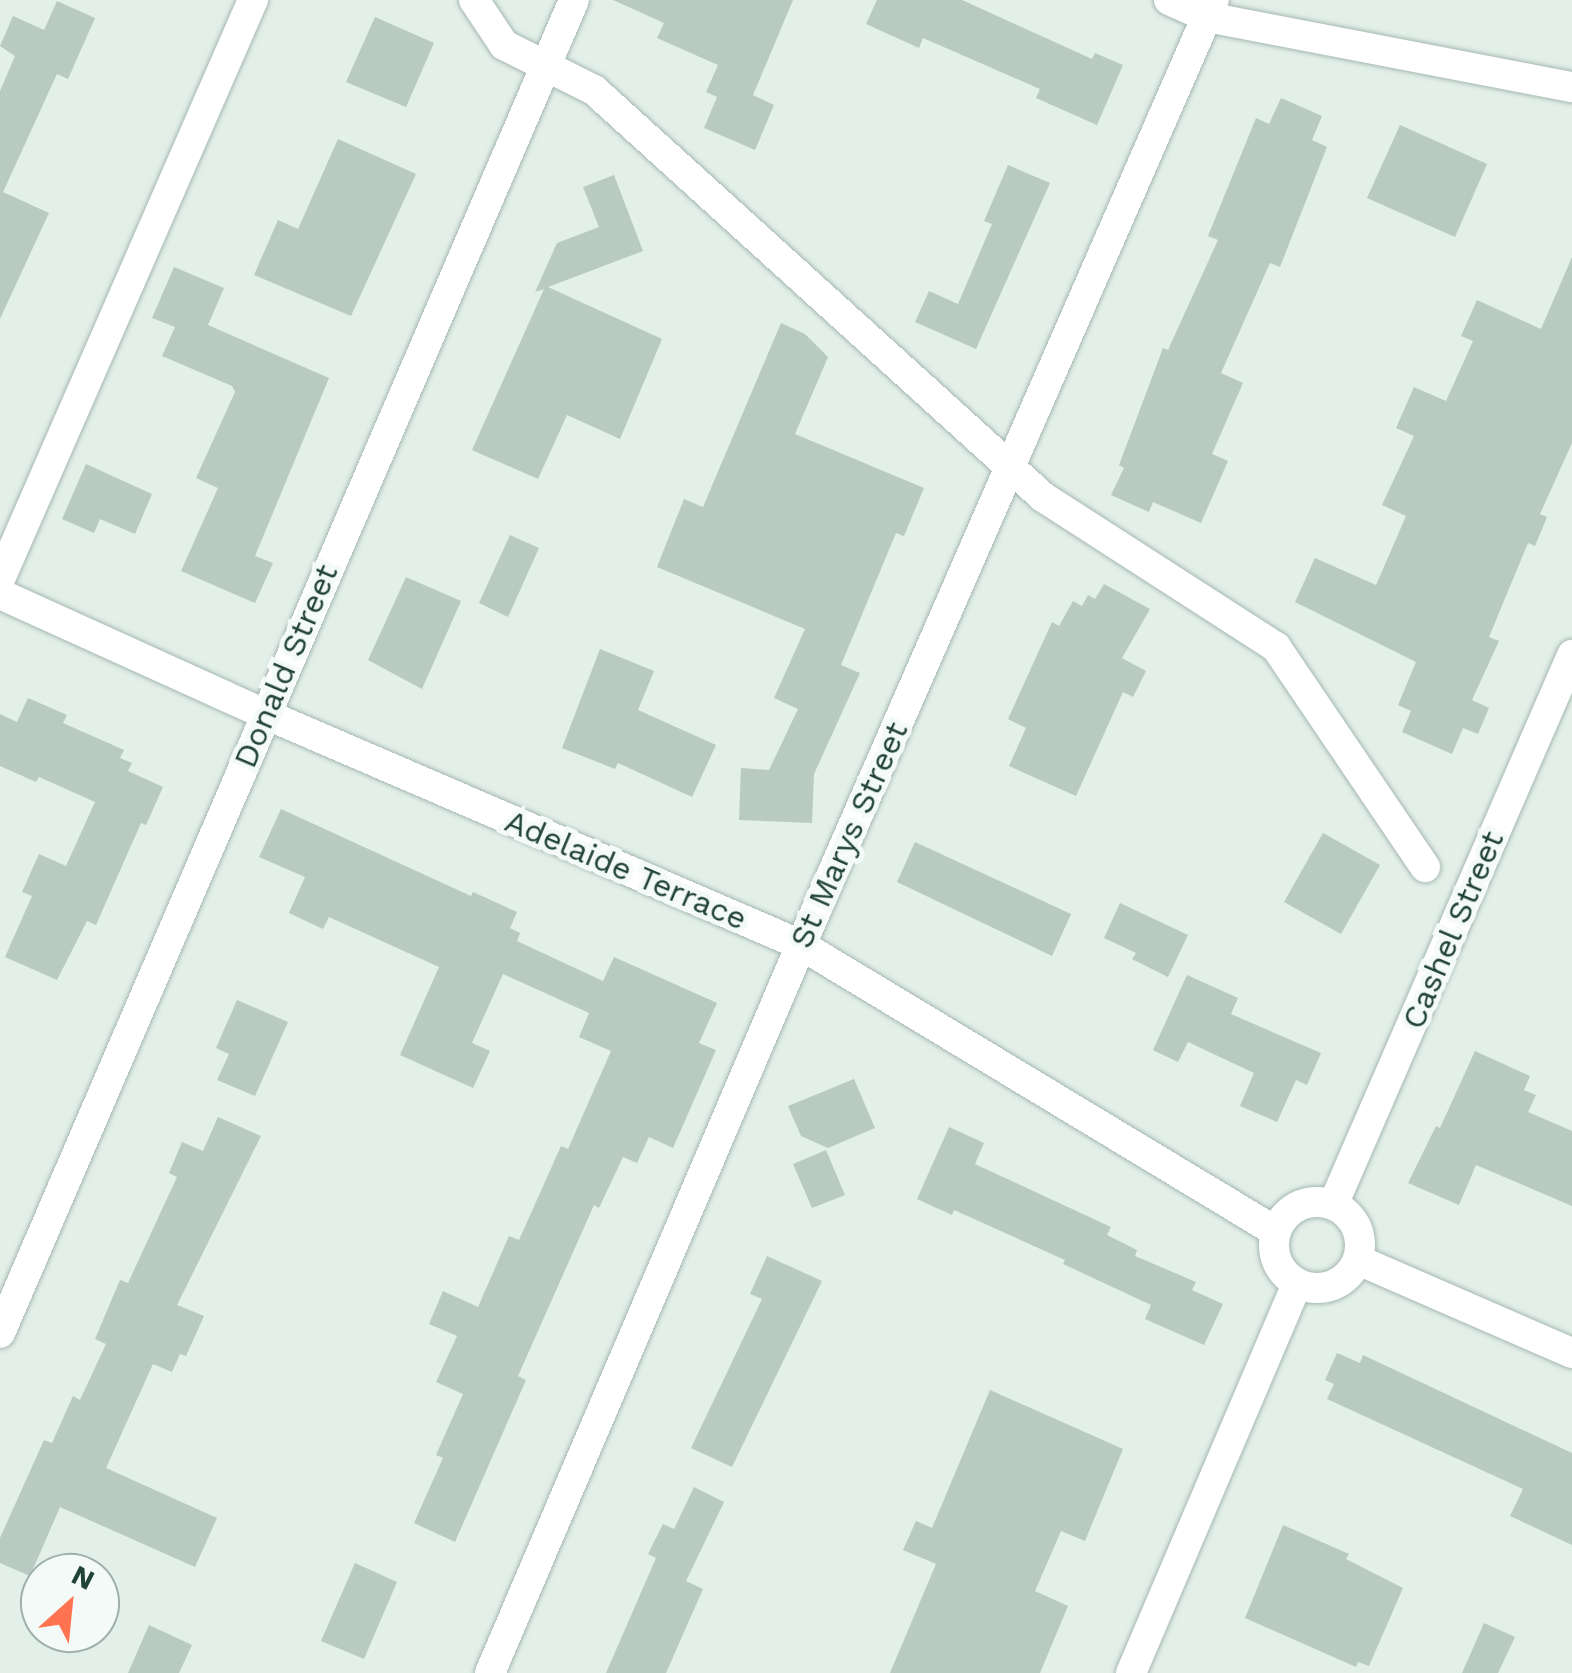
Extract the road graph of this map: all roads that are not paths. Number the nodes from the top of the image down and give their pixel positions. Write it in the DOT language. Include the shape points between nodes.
graph roads {
  1 [pos="253,0"];
  2 [pos="474,0"];
  3 [pos="574,0"];
  4 [pos="1169,0"];
  5 [pos="1211,8"];
  6 [pos="545,66"];
  7 [pos="1572,87"];
  8 [pos="1008,470"];
  9 [pos="0,579"];
  10 [pos="0,594"];
  11 [pos="1572,655"];
  12 [pos="265,714"];
  13 [pos="1426,868"];
  14 [pos="801,945"];
  15 [pos="1333,1204"];
  16 [pos="1275,1231"];
  17 [pos="1358,1260"];
  18 [pos="1297,1284"];
  19 [pos="0,1333"];
  20 [pos="1572,1353"];
  21 [pos="490,1673"];
  22 [pos="1131,1673"];
  1 -- 9 [label="street"];
  2 -- 6 [label="street" via="504,45"];
  3 -- 6 [label="street, Donald Street"];
  4 -- 5 [label="street"];
  5 -- 7 [label="street"];
  5 -- 8 [label="street, St Marys Street"];
  6 -- 8 [label="street" via="594,90"];
  6 -- 12 [label="street, Donald Street"];
  8 -- 13 [label="street" via="1276,647"];
  8 -- 14 [label="street, St Marys Street"];
  10 -- 12 [label="street, Adelaide Terrace"];
  11 -- 15 [label="street, Cashel Street"];
  12 -- 14 [label="street, Adelaide Terrace"];
  12 -- 19 [label="street, Donald Street"];
  14 -- 16 [label="street, Adelaide Terrace"];
  14 -- 21 [label="street, St Marys Street"];
  15 -- 16 [label="street" via="1308,1202 1286,1214"];
  15 -- 17 [label="street" via="1360,1238"];
  16 -- 18 [label="street" via="1273,1252"];
  17 -- 18 [label="street" via="1346,1277 1325,1288"];
  17 -- 20 [label="street"];
  18 -- 22 [label="street"];
}
